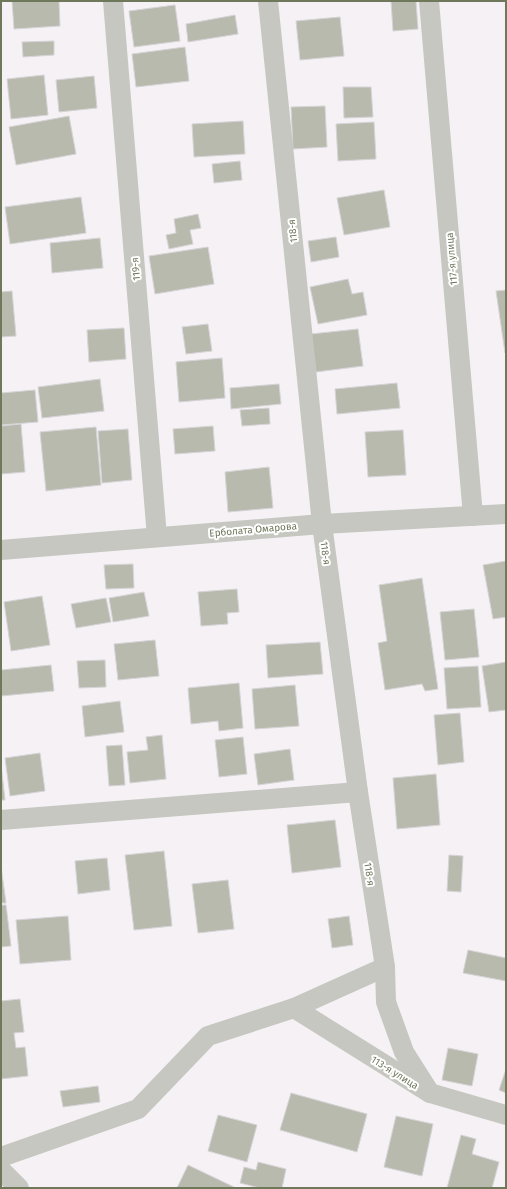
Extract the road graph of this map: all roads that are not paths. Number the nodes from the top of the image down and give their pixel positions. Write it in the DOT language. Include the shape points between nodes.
graph roads {
  1 [pos="113,1"];
  2 [pos="268,1"];
  3 [pos="429,1"];
  4 [pos="506,514"];
  5 [pos="473,516"];
  6 [pos="322,524"];
  7 [pos="157,537"];
  8 [pos="1,550"];
  9 [pos="358,792"];
  10 [pos="1,820"];
  11 [pos="385,966"];
  12 [pos="294,1008"];
  13 [pos="430,1093"];
  14 [pos="506,1115"];
  15 [pos="1,1157"];
  16 [pos="1,1170"];
  17 [pos="19,1188"];
  1 -- 7 [label="street, 119-я"];
  2 -- 6 [label="street, 118-я"];
  3 -- 5 [label="street, 117-я улица"];
  4 -- 5 [label="street, Ерболата Омарова"];
  5 -- 6 [label="street, Ерболата Омарова"];
  6 -- 7 [label="street, Ерболата Омарова"];
  6 -- 9 [label="street, 118-я"];
  7 -- 8 [label="street, Ерболата Омарова"];
  9 -- 10 [label="street"];
  9 -- 11 [label="street, 118-я"];
  11 -- 12 [label="street"];
  11 -- 13 [label="street, 118-я" via="386,1002 404,1052"];
  12 -- 13 [label="street, 113-я улица"];
  12 -- 15 [label="street" via="208,1036 138,1109"];
  13 -- 14 [label="street, 113-я улица"];
  16 -- 17 [label="street"];
}
